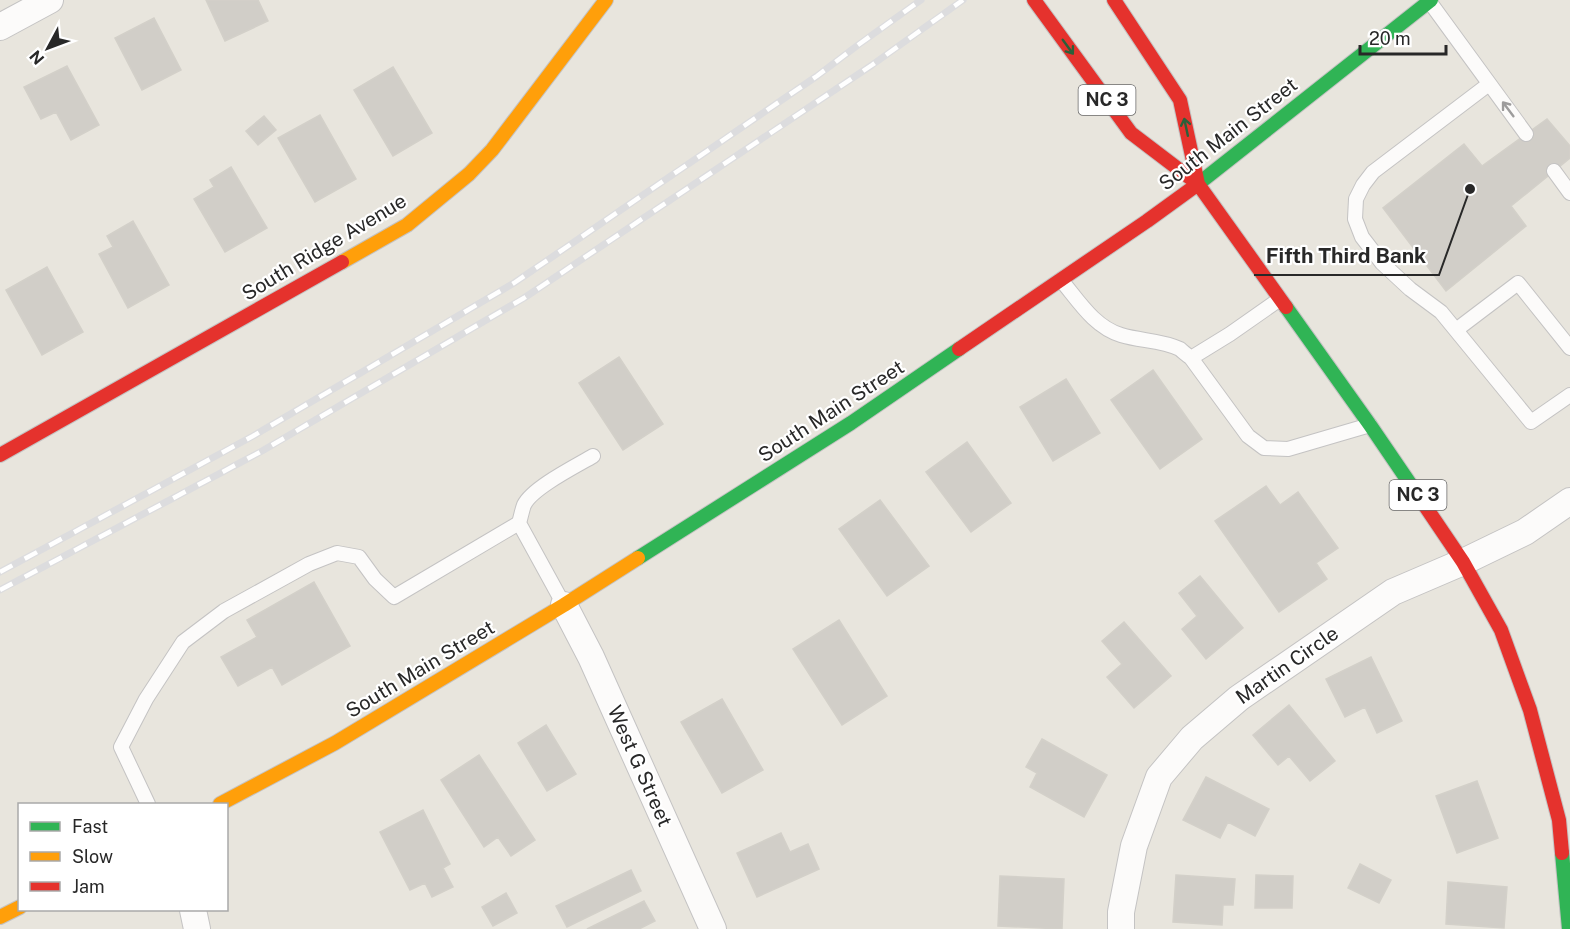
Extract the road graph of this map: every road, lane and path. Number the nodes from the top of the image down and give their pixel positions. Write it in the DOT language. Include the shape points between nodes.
graph roads {
  1 [pos="50,0"];
  2 [pos="606,0"];
  3 [pos="1034,0"];
  4 [pos="1114,0"];
  5 [pos="1430,1"];
  6 [pos="0,27"];
  7 [pos="1489,84"];
  8 [pos="1526,134"];
  9 [pos="1554,171"];
  10 [pos="1198,184"];
  11 [pos="1570,194"];
  12 [pos="1061,280"];
  13 [pos="1280,299"];
  14 [pos="1456,330"];
  15 [pos="1570,348"];
  16 [pos="1191,358"];
  17 [pos="1570,395"];
  18 [pos="1370,425"];
  19 [pos="0,455"];
  20 [pos="593,456"];
  21 [pos="1570,501"];
  22 [pos="519,523"];
  23 [pos="1463,562"];
  24 [pos="564,605"];
  25 [pos="148,803"];
  26 [pos="222,803"];
  27 [pos="18,908"];
  28 [pos="194,911"];
  29 [pos="0,917"];
  30 [pos="197,929"];
  31 [pos="713,929"];
  32 [pos="1121,929"];
  33 [pos="1569,929"];
  1 -- 6 [label="street"];
  2 -- 19 [label="main road, South Ridge Avenue" via="492,150 406,225"];
  3 -- 10 [label="main road, NC 3, one-way" via="1131,133"];
  10 -- 4 [label="main road, NC 3, one-way" via="1180,100"];
  5 -- 7 [label="lane"];
  5 -- 10 [label="main road, South Main Street"];
  8 -- 7 [label="lane, one-way"];
  7 -- 14 [label="lane" via="1373,172 1356,199 1355,219 1362,237 1382,263 1441,312"];
  9 -- 11 [label="lane"];
  10 -- 12 [label="main road, South Main Street"];
  10 -- 13 [label="main road, NC 3"];
  12 -- 16 [label="lane" via="1104,327 1179,349"];
  12 -- 24 [label="main road, South Main Street" via="851,423"];
  13 -- 16 [label="lane"];
  13 -- 18 [label="main road, NC 3"];
  14 -- 15 [label="lane" via="1518,283"];
  14 -- 17 [label="lane" via="1532,422"];
  16 -- 18 [label="lane" via="1248,436 1264,448 1288,448"];
  18 -- 23 [label="main road, NC 3"];
  20 -- 22 [label="lane" via="531,496 524,504"];
  21 -- 23 [label="street, Martin Circle" via="1525,532"];
  22 -- 24 [label="lane"];
  22 -- 25 [label="lane" via="394,597 359,557 337,553 224,611 183,642 121,747"];
  23 -- 32 [label="street, Martin Circle" via="1393,592 1239,698 1192,738 1159,777 1134,846"];
  23 -- 33 [label="main road, NC 3" via="1501,630 1530,710 1559,820"];
  24 -- 26 [label="main road, South Main Street" via="335,743"];
  24 -- 31 [label="street, West G Street"];
  27 -- 29 [label="main road"];
  28 -- 30 [label="street"];
}
